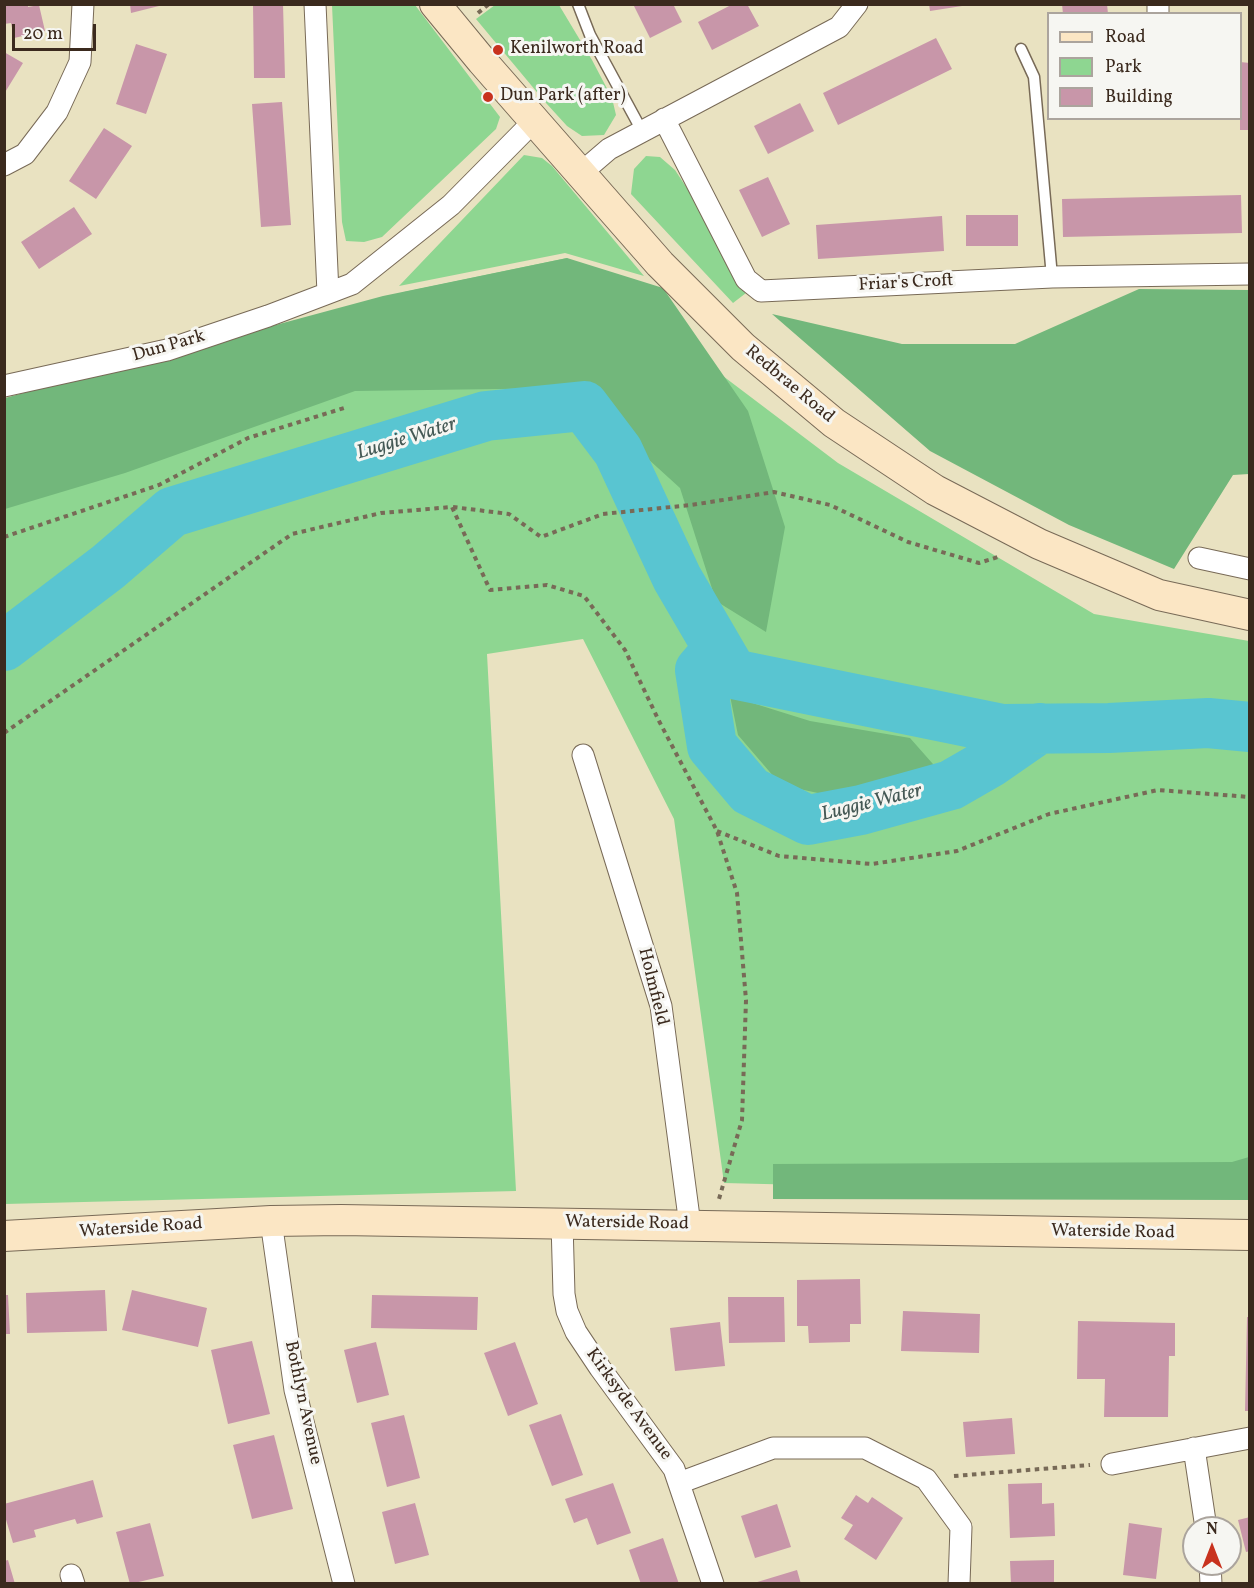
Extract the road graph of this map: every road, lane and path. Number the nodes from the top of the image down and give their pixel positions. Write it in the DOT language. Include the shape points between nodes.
graph roads {
  1 [pos="83,4"];
  2 [pos="315,4"];
  3 [pos="435,4"];
  4 [pos="578,4"];
  5 [pos="857,4"];
  6 [pos="1021,49"];
  7 [pos="664,119"];
  8 [pos="535,120"];
  9 [pos="642,131"];
  10 [pos="4,165"];
  11 [pos="581,173"];
  12 [pos="1250,274"];
  13 [pos="1052,277"];
  14 [pos="328,293"];
  15 [pos="4,386"];
  16 [pos="344,408"];
  17 [pos="452,507"];
  18 [pos="4,537"];
  19 [pos="1039,544"];
  20 [pos="1199,558"];
  21 [pos="1250,569"];
  22 [pos="1250,615"];
  23 [pos="4,734"];
  24 [pos="583,755"];
  25 [pos="1250,797"];
  26 [pos="717,831"];
  27 [pos="271,1221"];
  28 [pos="562,1223"];
  29 [pos="700,1225"];
  30 [pos="1250,1235"];
  31 [pos="4,1236"];
  32 [pos="1250,1438"];
  33 [pos="1194,1448"];
  34 [pos="1112,1464"];
  35 [pos="926,1479"];
  36 [pos="679,1483"];
  37 [pos="1204,1516"];
  38 [pos="344,1584"];
  39 [pos="713,1584"];
  40 [pos="959,1584"];
  1 -- 10 [label="street" via="80,62 57,112 25,154"];
  2 -- 14 [label="street"];
  3 -- 8 [label="main road, Redbrae Road"];
  4 -- 9 [label="lane" via="590,35"];
  5 -- 7 [label="street" via="839,27"];
  6 -- 13 [label="lane" via="1034,77"];
  7 -- 9 [label="street"];
  7 -- 13 [label="street, Friar's Croft" via="746,279 761,291"];
  8 -- 11 [label="main road, Redbrae Road"];
  8 -- 14 [label="street, Dun Park" via="451,205 352,284"];
  9 -- 11 [label="street" via="609,149"];
  11 -- 19 [label="main road, Redbrae Road" via="660,264 743,347 834,423 935,490"];
  12 -- 13 [label="street, Friar's Croft"];
  14 -- 15 [label="street, Dun Park" via="167,350"];
  16 -- 18 [label="path" via="249,438 159,485"];
  17 -- 19 [label="path" via="509,514 541,537 603,514 774,492 830,506 908,542 979,563"];
  17 -- 23 [label="path" via="381,513 292,534"];
  17 -- 26 [label="path" via="490,590 547,585 584,596 625,650"];
  19 -- 22 [label="main road, Redbrae Road" via="1159,595"];
  20 -- 21 [label="street"];
  24 -- 29 [label="street, Holmfield" via="661,1006"];
  25 -- 26 [label="path" via="1158,790 1049,814 957,851 872,864 779,856"];
  26 -- 29 [label="path" via="737,893 746,1000 742,1120"];
  27 -- 28 [label="main road, Waterside Road"];
  27 -- 31 [label="main road, Waterside Road"];
  27 -- 38 [label="street, Bothlyn Avenue" via="296,1390"];
  28 -- 29 [label="main road, Waterside Road"];
  28 -- 36 [label="street, Kirksyde Avenue" via="564,1294 576,1332 674,1469"];
  29 -- 30 [label="main road, Waterside Road"];
  32 -- 33 [label="street"];
  33 -- 34 [label="street"];
  33 -- 37 [label="street"];
  34 -- 35 [label="path"];
  35 -- 36 [label="street" via="865,1448 773,1448"];
  35 -- 40 [label="street" via="961,1527"];
  36 -- 39 [label="street, Kirksyde Avenue"];
}
